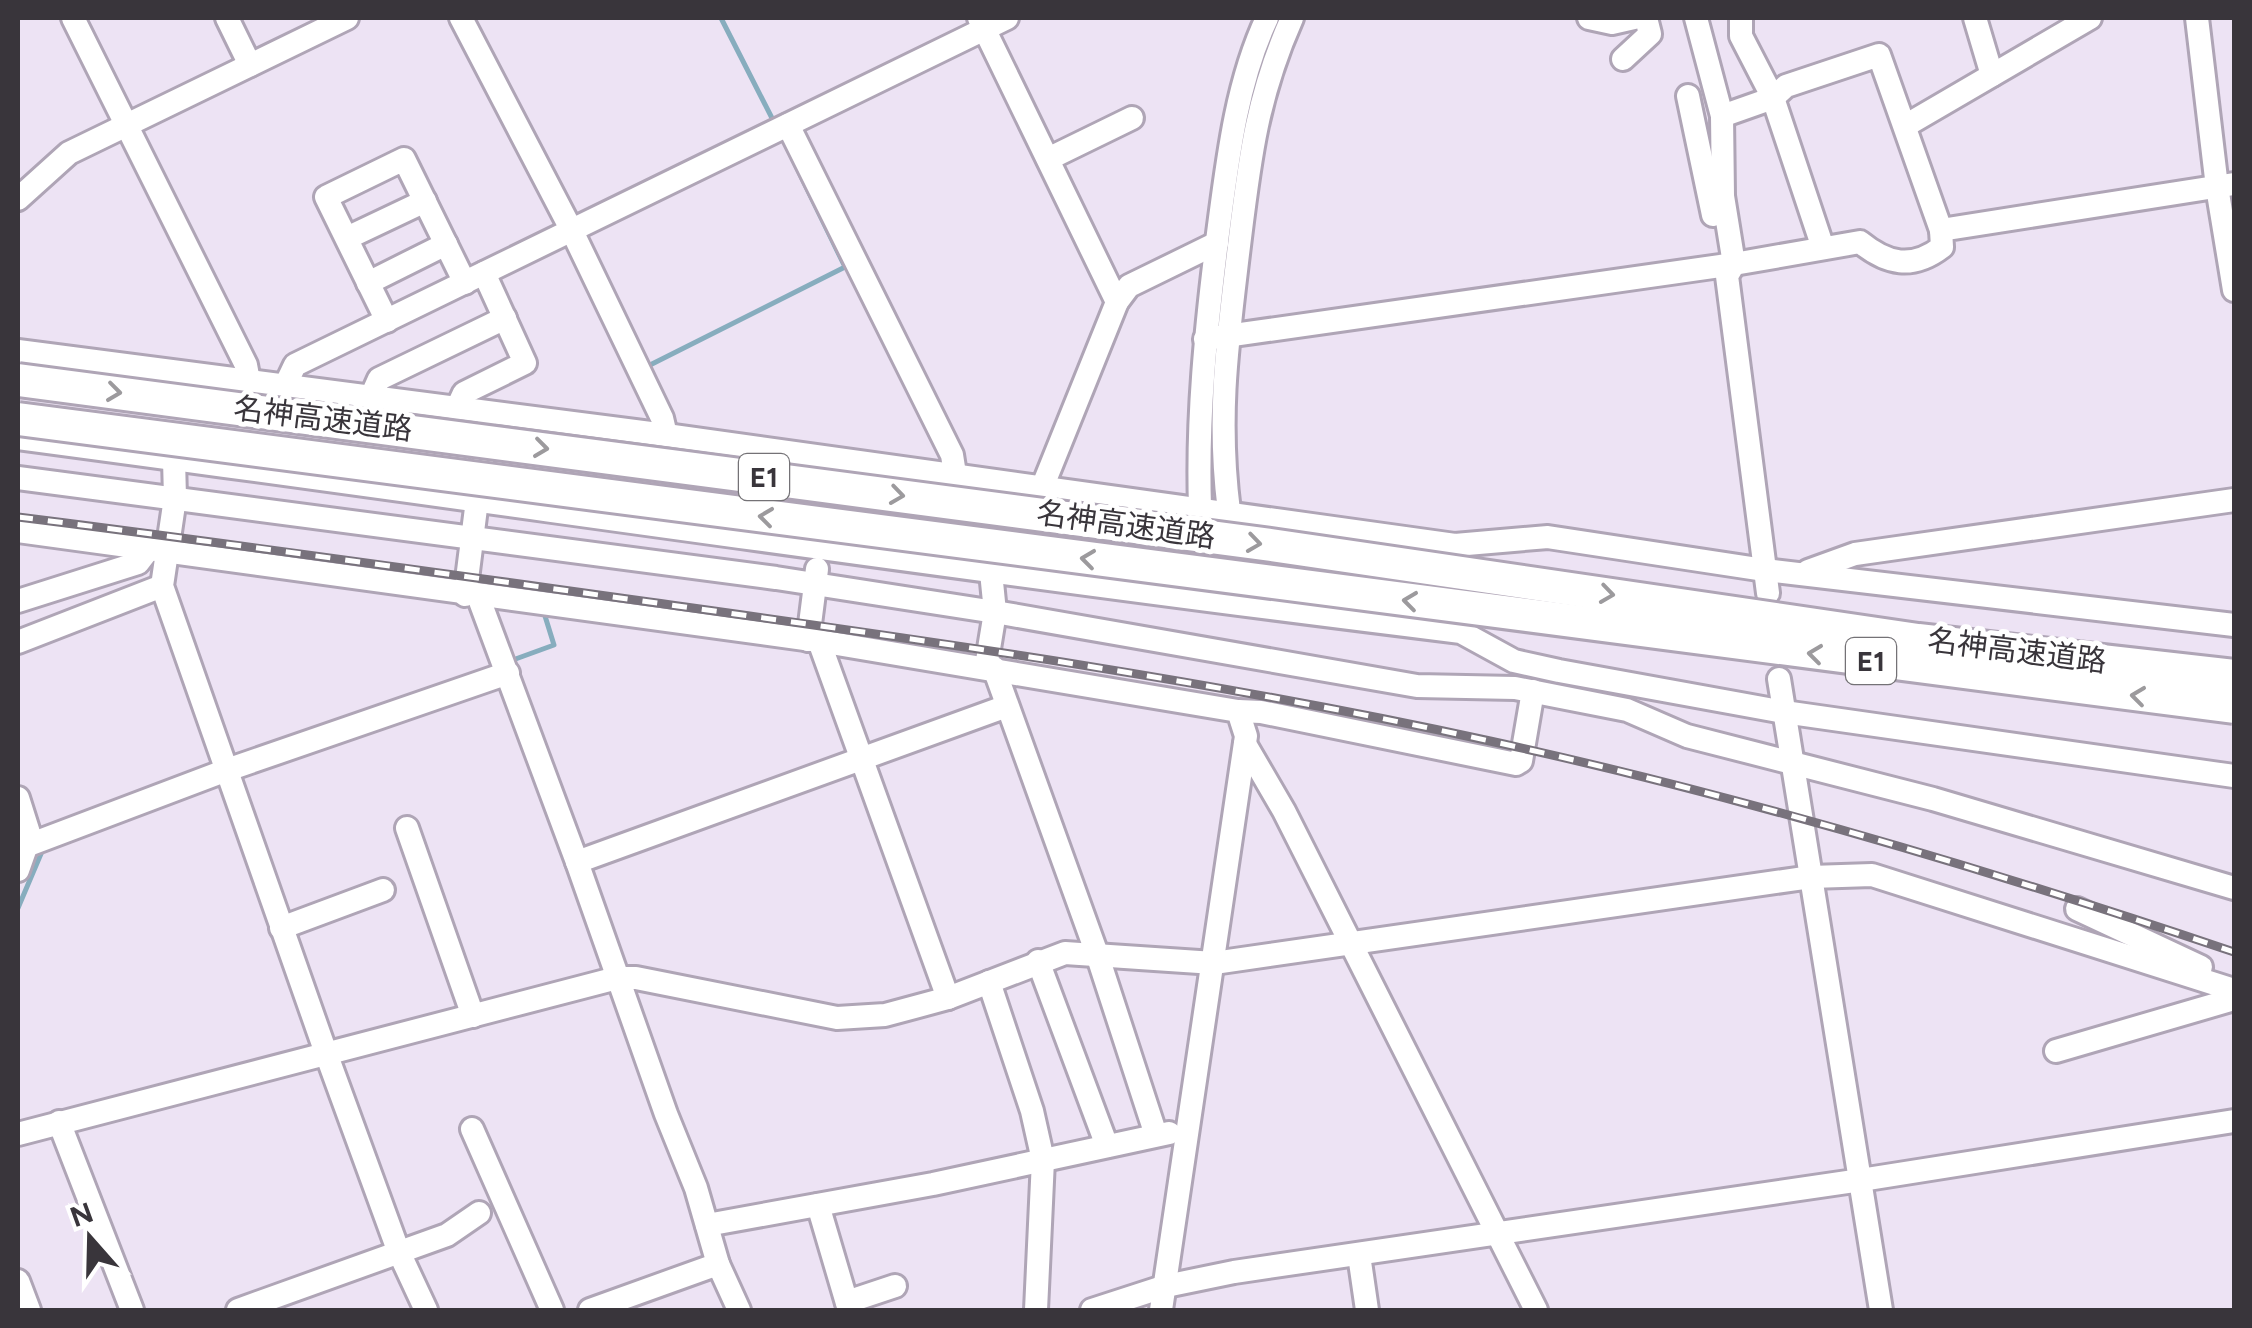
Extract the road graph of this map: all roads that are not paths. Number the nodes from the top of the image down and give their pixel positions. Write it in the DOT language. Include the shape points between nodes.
graph roads {
  1 [pos="73,18"];
  2 [pos="228,18"];
  3 [pos="348,18"];
  4 [pos="461,18"];
  5 [pos="1007,18"];
  6 [pos="1267,18"];
  7 [pos="1293,18"];
  8 [pos="1590,18"];
  9 [pos="1634,18"];
  10 [pos="1646,18"];
  11 [pos="1696,18"];
  12 [pos="1742,18"];
  13 [pos="1975,18"];
  14 [pos="2090,18"];
  15 [pos="2197,18"];
  16 [pos="982,23"];
  17 [pos="2061,25"];
  18 [pos="1623,59"];
  19 [pos="250,65"];
  20 [pos="1992,76"];
  21 [pos="1688,96"];
  22 [pos="1773,98"];
  23 [pos="1722,116"];
  24 [pos="1132,118"];
  25 [pos="788,124"];
  26 [pos="125,126"];
  27 [pos="1905,126"];
  28 [pos="1048,160"];
  29 [pos="2226,185"];
  30 [pos="18,199"];
  31 [pos="425,201"];
  32 [pos="1941,230"];
  33 [pos="572,231"];
  34 [pos="346,238"];
  35 [pos="1217,243"];
  36 [pos="446,244"];
  37 [pos="1824,248"];
  38 [pos="1729,265"];
  39 [pos="474,278"];
  40 [pos="368,282"];
  41 [pos="2234,290"];
  42 [pos="1117,302"];
  43 [pos="505,318"];
  44 [pos="387,321"];
  45 [pos="1216,339"];
  46 [pos="18,350"];
  47 [pos="18,380"];
  48 [pos="249,381"];
  49 [pos="285,386"];
  50 [pos="371,397"];
  51 [pos="457,408"];
  52 [pos="488,412"];
  53 [pos="18,418"];
  54 [pos="666,435"];
  55 [pos="18,438"];
  56 [pos="832,458"];
  57 [pos="174,459"];
  58 [pos="955,474"];
  59 [pos="18,478"];
  60 [pos="994,480"];
  61 [pos="1042,488"];
  62 [pos="174,498"];
  63 [pos="477,499"];
  64 [pos="2234,500"];
  65 [pos="1200,507"];
  66 [pos="1229,512"];
  67 [pos="18,531"];
  68 [pos="472,538"];
  69 [pos="820,550"];
  70 [pos="157,551"];
  71 [pos="986,571"];
  72 [pos="1800,574"];
  73 [pos="1766,581"];
  74 [pos="815,584"];
  75 [pos="162,586"];
  76 [pos="472,596"];
  77 [pos="18,601"];
  78 [pos="995,612"];
  79 [pos="2234,625"];
  80 [pos="813,640"];
  81 [pos="18,642"];
  82 [pos="990,668"];
  83 [pos="508,674"];
  84 [pos="2234,676"];
  85 [pos="1779,679"];
  86 [pos="1532,691"];
  87 [pos="1007,706"];
  88 [pos="2234,708"];
  89 [pos="1238,711"];
  90 [pos="1784,712"];
  91 [pos="1245,744"];
  92 [pos="862,759"];
  93 [pos="1791,763"];
  94 [pos="227,770"];
  95 [pos="2234,776"];
  96 [pos="18,798"];
  97 [pos="407,828"];
  98 [pos="23,847"];
  99 [pos="577,862"];
  100 [pos="18,870"];
  101 [pos="1811,878"];
  102 [pos="2234,888"];
  103 [pos="383,890"];
  104 [pos="2078,909"];
  105 [pos="281,928"];
  106 [pos="1350,944"];
  107 [pos="1098,954"];
  108 [pos="1038,961"];
  109 [pos="1214,962"];
  110 [pos="617,978"];
  111 [pos="988,982"];
  112 [pos="2234,987"];
  113 [pos="948,998"];
  114 [pos="2234,999"];
  115 [pos="473,1016"];
  116 [pos="2056,1050"];
  117 [pos="326,1053"];
  118 [pos="2234,1121"];
  119 [pos="60,1122"];
  120 [pos="472,1129"];
  121 [pos="1188,1130"];
  122 [pos="18,1134"];
  123 [pos="1156,1135"];
  124 [pos="1107,1146"];
  125 [pos="1043,1160"];
  126 [pos="1861,1180"];
  127 [pos="818,1205"];
  128 [pos="479,1213"];
  129 [pos="707,1225"];
  130 [pos="1496,1232"];
  131 [pos="398,1250"];
  132 [pos="1359,1256"];
  133 [pos="718,1264"];
  134 [pos="18,1281"];
  135 [pos="895,1286"];
  136 [pos="1166,1286"];
  137 [pos="848,1306"];
  138 [pos="28,1310"];
  139 [pos="132,1310"];
  140 [pos="238,1310"];
  141 [pos="426,1310"];
  142 [pos="552,1310"];
  143 [pos="590,1310"];
  144 [pos="738,1310"];
  145 [pos="1036,1310"];
  146 [pos="1092,1310"];
  147 [pos="1161,1310"];
  148 [pos="1367,1310"];
  149 [pos="1536,1310"];
  150 [pos="1880,1310"];
  1 -- 26 [label="street"];
  2 -- 19 [label="street"];
  3 -- 19 [label="street"];
  4 -- 33 [label="street"];
  5 -- 16 [label="street"];
  6 -- 35 [label="street" via="1230,146"];
  7 -- 45 [label="street" via="1255,124"];
  8 -- 9 [label="street" via="1612,24"];
  10 -- 18 [label="street" via="1650,34"];
  11 -- 23 [label="street"];
  12 -- 22 [label="street" via="1741,36"];
  13 -- 20 [label="street"];
  14 -- 17 [label="street"];
  15 -- 29 [label="street"];
  16 -- 25 [label="street"];
  16 -- 28 [label="street"];
  17 -- 20 [label="street"];
  19 -- 26 [label="street"];
  20 -- 27 [label="street"];
  21 -- 38 [label="street"];
  22 -- 23 [label="street"];
  22 -- 27 [label="street" via="1786,86 1880,55"];
  22 -- 37 [label="street"];
  23 -- 38 [label="street"];
  24 -- 28 [label="street"];
  25 -- 33 [label="street"];
  25 -- 58 [label="street" via="952,454"];
  26 -- 30 [label="street" via="69,153"];
  26 -- 48 [label="street"];
  27 -- 32 [label="street"];
  28 -- 42 [label="street"];
  29 -- 32 [label="street"];
  29 -- 41 [label="street"];
  31 -- 34 [label="street"];
  31 -- 34 [label="street" via="404,158 326,197"];
  31 -- 36 [label="street"];
  32 -- 37 [label="street" via="1942,247 1908,261 1891,262 1860,242"];
  33 -- 39 [label="street"];
  33 -- 54 [label="street"];
  34 -- 40 [label="street"];
  35 -- 42 [label="street" via="1130,286"];
  35 -- 45 [label="street"];
  36 -- 39 [label="street"];
  36 -- 40 [label="street"];
  37 -- 38 [label="street"];
  38 -- 45 [label="street"];
  38 -- 73 [label="street"];
  39 -- 43 [label="street"];
  39 -- 44 [label="street"];
  40 -- 44 [label="street"];
  42 -- 61 [label="street"];
  43 -- 50 [label="street" via="379,379"];
  43 -- 51 [label="street" via="524,363 464,393"];
  44 -- 49 [label="street" via="295,365"];
  45 -- 65 [label="street" via="1198,453"];
  45 -- 66 [label="street"];
  46 -- 48 [label="street"];
  47 -- 84 [label="highway, 名神高速道路 / E1, one-way, bridge" via="1272,545 1918,640"];
  48 -- 49 [label="street"];
  49 -- 50 [label="street"];
  50 -- 51 [label="street"];
  51 -- 52 [label="street"];
  52 -- 54 [label="street"];
  52 -- 63 [label="street"];
  88 -- 53 [label="highway, 名神高速道路 / E1, one-way, bridge"];
  54 -- 56 [label="street"];
  55 -- 57 [label="street"];
  56 -- 58 [label="street"];
  56 -- 69 [label="street"];
  57 -- 62 [label="street"];
  57 -- 63 [label="street"];
  58 -- 60 [label="street"];
  59 -- 62 [label="street"];
  60 -- 61 [label="street"];
  60 -- 71 [label="street"];
  61 -- 65 [label="street"];
  62 -- 68 [label="street"];
  62 -- 70 [label="street"];
  63 -- 68 [label="street"];
  63 -- 69 [label="street"];
  64 -- 72 [label="street" via="1855,554"];
  65 -- 66 [label="street"];
  66 -- 73 [label="street" via="1456,545 1548,538"];
  67 -- 70 [label="street"];
  68 -- 74 [label="street"];
  68 -- 76 [label="street"];
  69 -- 71 [label="street"];
  69 -- 74 [label="street"];
  70 -- 75 [label="street"];
  70 -- 76 [label="street"];
  70 -- 77 [label="street"];
  71 -- 78 [label="street"];
  71 -- 90 [label="street" via="1461,632 1514,661"];
  72 -- 73 [label="street"];
  72 -- 79 [label="street"];
  74 -- 78 [label="street"];
  74 -- 80 [label="street"];
  75 -- 81 [label="street"];
  75 -- 94 [label="street"];
  76 -- 80 [label="street"];
  76 -- 83 [label="street"];
  78 -- 82 [label="street"];
  78 -- 86 [label="street" via="1416,686"];
  80 -- 82 [label="street"];
  80 -- 92 [label="street"];
  82 -- 87 [label="street"];
  82 -- 89 [label="street"];
  83 -- 94 [label="street"];
  83 -- 99 [label="street"];
  85 -- 90 [label="street"];
  86 -- 89 [label="street" via="1516,764"];
  86 -- 93 [label="street" via="1627,710 1687,736"];
  87 -- 92 [label="street"];
  87 -- 107 [label="street"];
  89 -- 91 [label="street"];
  90 -- 93 [label="street"];
  90 -- 95 [label="street"];
  91 -- 106 [label="street"];
  91 -- 109 [label="street"];
  92 -- 99 [label="street"];
  92 -- 113 [label="street"];
  93 -- 101 [label="street"];
  93 -- 102 [label="street"];
  94 -- 98 [label="street"];
  94 -- 105 [label="street"];
  96 -- 98 [label="street" via="30,836"];
  97 -- 115 [label="street"];
  98 -- 100 [label="street"];
  99 -- 110 [label="street"];
  101 -- 106 [label="street"];
  101 -- 112 [label="street" via="1872,875"];
  101 -- 126 [label="street"];
  103 -- 105 [label="street"];
  104 -- 112 [label="street"];
  105 -- 117 [label="street"];
  106 -- 109 [label="street"];
  106 -- 130 [label="street"];
  107 -- 108 [label="street"];
  107 -- 109 [label="street"];
  107 -- 123 [label="street"];
  108 -- 111 [label="street"];
  108 -- 124 [label="street"];
  109 -- 121 [label="street"];
  110 -- 113 [label="street" via="836,1018 885,1015"];
  110 -- 115 [label="street"];
  110 -- 129 [label="street"];
  111 -- 113 [label="street"];
  111 -- 125 [label="street"];
  114 -- 116 [label="street"];
  115 -- 117 [label="street"];
  117 -- 119 [label="street"];
  117 -- 131 [label="street"];
  118 -- 126 [label="street"];
  119 -- 122 [label="street"];
  119 -- 139 [label="street"];
  120 -- 142 [label="street"];
  121 -- 123 [label="street"];
  121 -- 136 [label="street"];
  123 -- 124 [label="street"];
  124 -- 125 [label="street"];
  125 -- 127 [label="street"];
  125 -- 145 [label="street"];
  126 -- 130 [label="street"];
  126 -- 150 [label="street"];
  127 -- 129 [label="street"];
  127 -- 137 [label="street"];
  128 -- 131 [label="street" via="447,1235"];
  129 -- 133 [label="street"];
  130 -- 132 [label="street"];
  130 -- 149 [label="street"];
  131 -- 140 [label="street"];
  131 -- 141 [label="street"];
  132 -- 136 [label="street"];
  132 -- 148 [label="street"];
  133 -- 143 [label="street"];
  133 -- 144 [label="street"];
  134 -- 138 [label="street"];
  135 -- 137 [label="street"];
  136 -- 146 [label="street"];
  136 -- 147 [label="street"];
}
